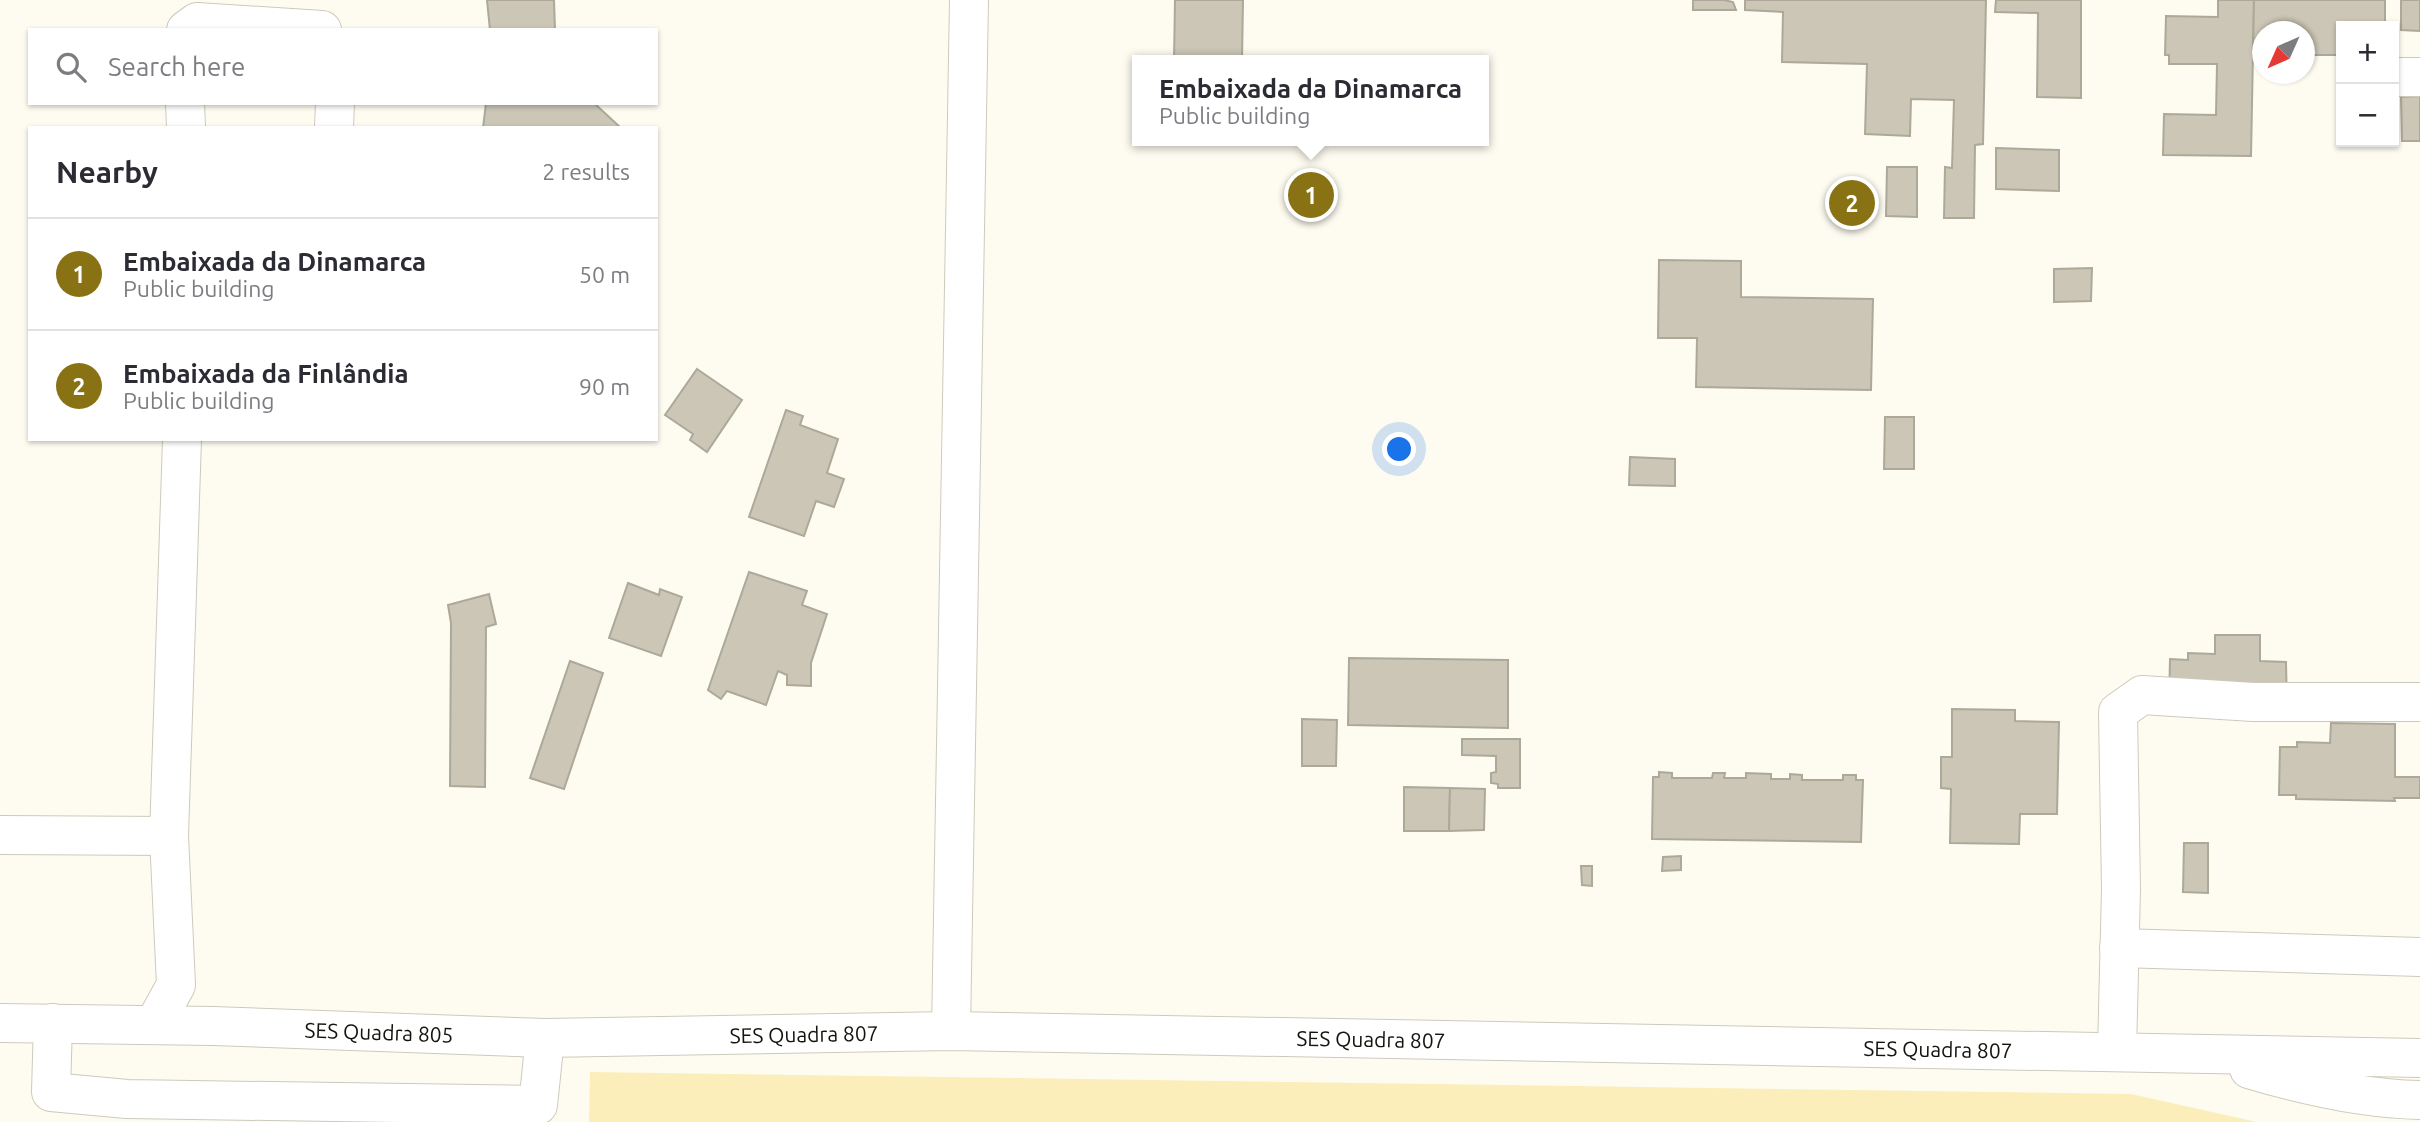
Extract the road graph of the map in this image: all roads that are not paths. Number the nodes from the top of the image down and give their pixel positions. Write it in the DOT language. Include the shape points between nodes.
graph roads {
  1 [pos="969,0"];
  2 [pos="190,28"];
  3 [pos="291,28"];
  4 [pos="2399,77"];
  5 [pos="2420,77"];
  6 [pos="185,105"];
  7 [pos="335,105"];
  8 [pos="186,126"];
  9 [pos="334,126"];
  10 [pos="182,441"];
  11 [pos="2420,702"];
  12 [pos="0,835"];
  13 [pos="169,836"];
  14 [pos="2119,948"];
  15 [pos="2420,957"];
  16 [pos="176,985"];
  17 [pos="0,1023"];
  18 [pos="53,1023"];
  19 [pos="154,1025"];
  20 [pos="213,1026"];
  21 [pos="951,1031"];
  22 [pos="545,1038"];
  23 [pos="2117,1052"];
  24 [pos="2197,1053"];
  25 [pos="2363,1056"];
  26 [pos="2420,1058"];
  27 [pos="2268,1075"];
  28 [pos="50,1107"];
  29 [pos="2401,1107"];
  30 [pos="127,1110"];
  31 [pos="456,1113"];
  32 [pos="539,1114"];
  33 [pos="2349,1122"];
  1 -- 21 [label="street"];
  2 -- 3 [label="street" via="197,22"];
  4 -- 5 [label="street"];
  6 -- 8 [label="street"];
  7 -- 9 [label="street"];
  10 -- 13 [label="street"];
  11 -- 14 [label="street" via="2253,702 2142,695 2131,701 2118,712"];
  12 -- 13 [label="street"];
  13 -- 16 [label="street"];
  14 -- 15 [label="street"];
  14 -- 23 [label="street"];
  16 -- 19 [label="street"];
  16 -- 20 [label="street"];
  17 -- 18 [label="street, SES Quadra 805"];
  18 -- 19 [label="street, SES Quadra 805"];
  18 -- 28 [label="street"];
  19 -- 20 [label="street, SES Quadra 805"];
  20 -- 22 [label="street, SES Quadra 805"];
  21 -- 22 [label="street, SES Quadra 807"];
  21 -- 23 [label="street, SES Quadra 807"];
  22 -- 32 [label="street"];
  23 -- 24 [label="street, SES Quadra 807"];
  24 -- 25 [label="street, SES Quadra 807"];
  24 -- 27 [label="street, SES Quadra 807"];
  25 -- 26 [label="street, SES Quadra 807"];
  25 -- 29 [label="street"];
  27 -- 29 [label="street, SES Quadra 807"];
  27 -- 33 [label="street"];
  28 -- 30 [label="street"];
  30 -- 31 [label="street"];
  31 -- 32 [label="street"];
}
